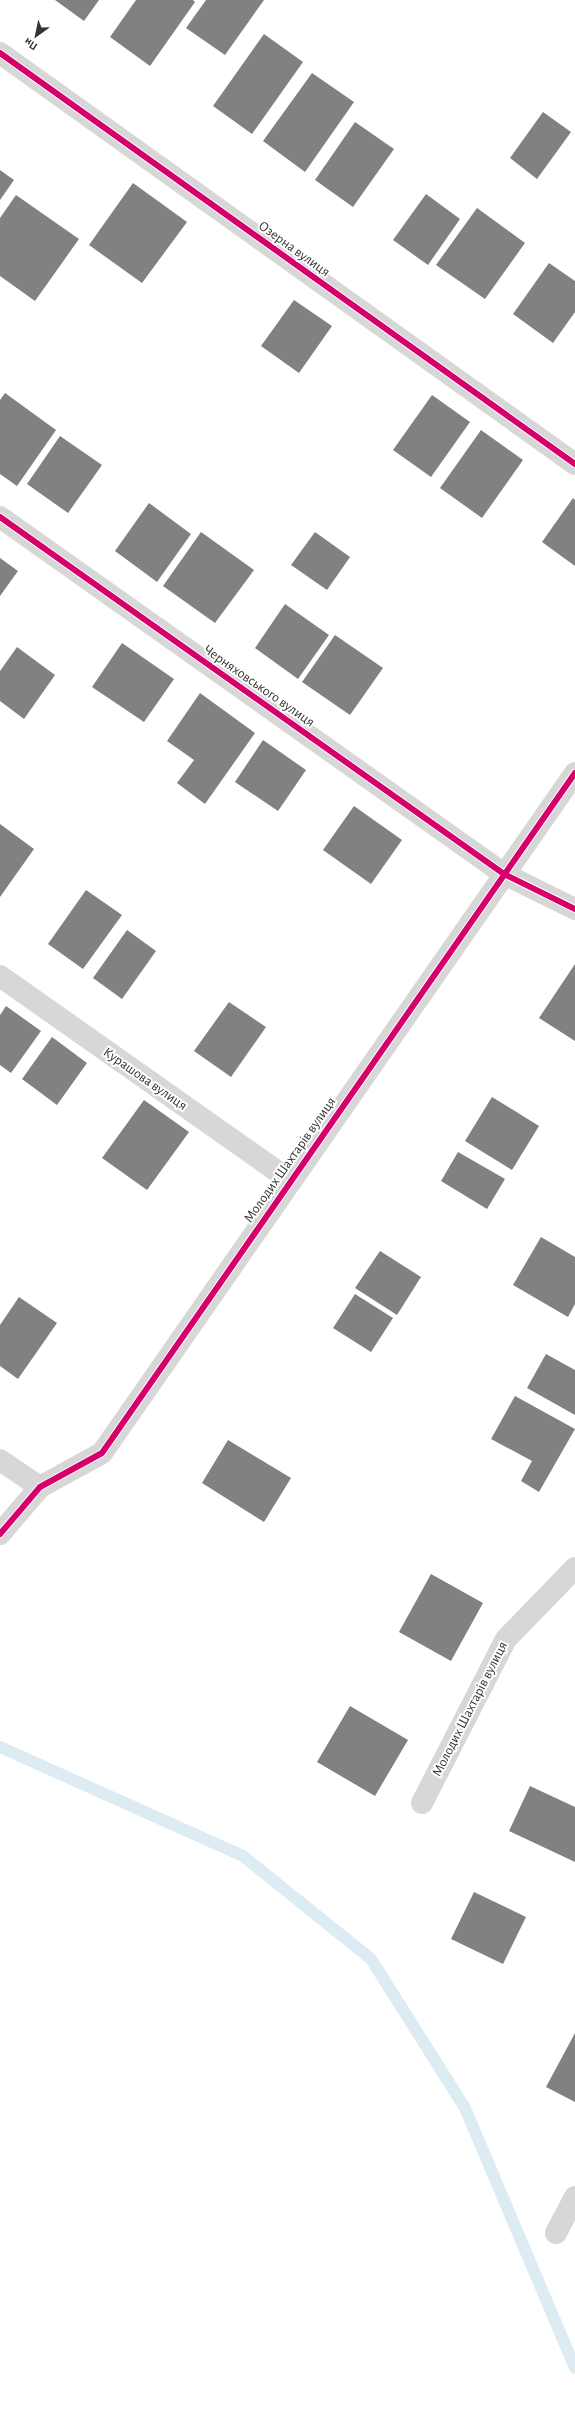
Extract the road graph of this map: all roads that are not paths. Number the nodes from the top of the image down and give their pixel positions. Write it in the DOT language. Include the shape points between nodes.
graph roads {
  1 [pos="0,53"];
  2 [pos="575,464"];
  3 [pos="0,517"];
  4 [pos="575,773"];
  5 [pos="504,874"];
  6 [pos="575,909"];
  7 [pos="0,976"];
  8 [pos="291,1181"];
  9 [pos="0,1460"];
  10 [pos="40,1487"];
  11 [pos="0,1534"];
  12 [pos="575,1568"];
  13 [pos="422,1803"];
  14 [pos="575,2197"];
  15 [pos="556,2233"];
  1 -- 2 [label="street, Озерна вулиця"];
  3 -- 5 [label="street, Черняховського вулиця"];
  4 -- 5 [label="street, Молодих Шахтарів вулиця"];
  5 -- 6 [label="street, Черняховського вулиця"];
  5 -- 8 [label="street, Молодих Шахтарів вулиця"];
  7 -- 8 [label="street, Курашова вулиця"];
  8 -- 10 [label="street, Молодих Шахтарів вулиця" via="102,1453"];
  9 -- 10 [label="street"];
  10 -- 11 [label="street, Молодих Шахтарів вулиця"];
  12 -- 13 [label="street, Молодих Шахтарів вулиця" via="506,1638"];
  14 -- 15 [label="street"];
}
